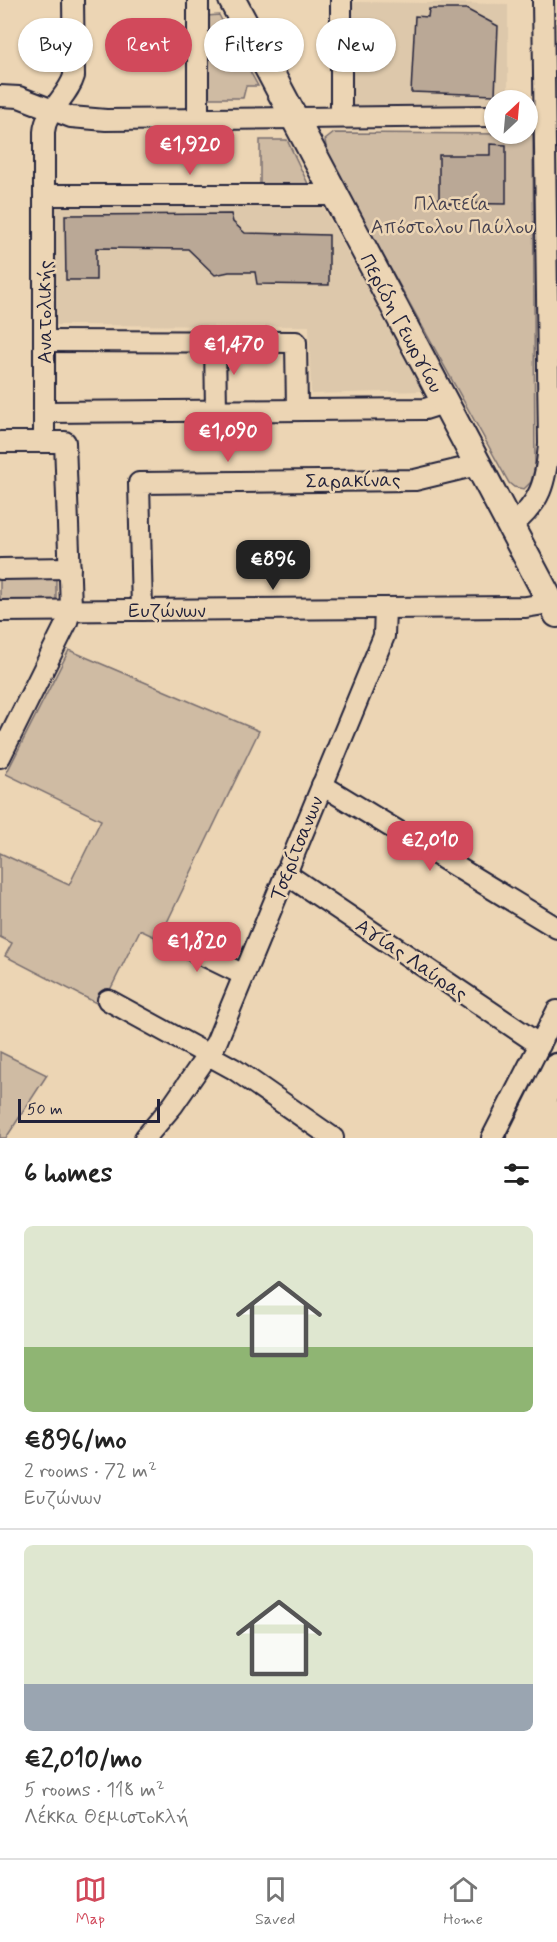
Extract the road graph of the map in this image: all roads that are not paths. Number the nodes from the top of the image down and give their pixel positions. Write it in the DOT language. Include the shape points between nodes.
graph roads {
  1 [pos="73,0"];
  2 [pos="198,0"];
  3 [pos="232,0"];
  4 [pos="341,0"];
  5 [pos="543,0"];
  6 [pos="538,90"];
  7 [pos="0,96"];
  8 [pos="51,111"];
  9 [pos="484,116"];
  10 [pos="340,117"];
  11 [pos="198,118"];
  12 [pos="295,119"];
  13 [pos="538,123"];
  14 [pos="551,169"];
  15 [pos="44,195"];
  16 [pos="335,195"];
  17 [pos="44,341"];
  18 [pos="215,341"];
  19 [pos="444,403"];
  20 [pos="553,408"];
  21 [pos="297,410"];
  22 [pos="216,411"];
  23 [pos="44,412"];
  24 [pos="0,442"];
  25 [pos="44,442"];
  26 [pos="477,465"];
  27 [pos="510,527"];
  28 [pos="70,568"];
  29 [pos="0,569"];
  30 [pos="553,608"];
  31 [pos="386,609"];
  32 [pos="142,610"];
  33 [pos="0,611"];
  34 [pos="71,611"];
  35 [pos="0,757"];
  36 [pos="322,785"];
  37 [pos="285,873"];
  38 [pos="557,928"];
  39 [pos="166,937"];
  40 [pos="244,975"];
  41 [pos="108,1000"];
  42 [pos="557,1011"];
  43 [pos="540,1045"];
  44 [pos="210,1054"];
  45 [pos="557,1068"];
  46 [pos="557,1115"];
  47 [pos="145,1138"];
  48 [pos="333,1138"];
  49 [pos="492,1138"];
  50 [pos="522,1138"];
  51 [pos="546,1138"];
  1 -- 8 [label="street, Ανατολικής" via="74,76"];
  2 -- 11 [label="street"];
  3 -- 12 [label="street, Περίδη Γεωργίου"];
  4 -- 10 [label="street"];
  5 -- 6 [label="street"];
  7 -- 8 [label="street" via="19,97"];
  8 -- 11 [label="street" via="91,120"];
  8 -- 15 [label="street, Ανατολικής" via="44,132"];
  9 -- 10 [label="street"];
  10 -- 12 [label="street"];
  11 -- 12 [label="street"];
  12 -- 16 [label="street, Περίδη Γεωργίου"];
  13 -- 14 [label="street"];
  14 -- 20 [label="street"];
  15 -- 16 [label="street"];
  15 -- 17 [label="street, Ανατολικής"];
  16 -- 19 [label="street, Περίδη Γεωργίου"];
  17 -- 18 [label="street"];
  17 -- 23 [label="street, Ανατολικής"];
  18 -- 21 [label="street" via="296,342"];
  18 -- 22 [label="street"];
  19 -- 21 [label="street" via="425,409"];
  19 -- 26 [label="street, Περίδη Γεωργίου"];
  20 -- 27 [label="street" via="542,490 530,510"];
  21 -- 22 [label="street"];
  22 -- 23 [label="street"];
  23 -- 25 [label="street, Ανατολικής"];
  24 -- 25 [label="street"];
  25 -- 28 [label="street" via="65,442"];
  26 -- 27 [label="street, Περίδη Γεωργίου"];
  26 -- 32 [label="street, Σαρακίνας" via="415,480 139,483"];
  27 -- 30 [label="street, Περίδη Γεωργίου"];
  28 -- 29 [label="street"];
  28 -- 34 [label="street"];
  30 -- 31 [label="street, Ευζώνων"];
  31 -- 32 [label="street, Ευζώνων"];
  31 -- 36 [label="street, Τσερίτσανων" via="384,636"];
  32 -- 34 [label="street, Ευζώνων"];
  33 -- 34 [label="street, Ευζώνων"];
  34 -- 35 [label="street"];
  36 -- 37 [label="street, Τσερίτσανων"];
  36 -- 38 [label="street"];
  37 -- 40 [label="street, Τσερίτσανων"];
  37 -- 43 [label="street, Αγίας Λαύρας"];
  39 -- 40 [label="street"];
  40 -- 44 [label="street, Τσερίτσανων"];
  41 -- 44 [label="street"];
  42 -- 43 [label="street"];
  43 -- 49 [label="street"];
  44 -- 47 [label="street, Τσερίτσανων"];
  44 -- 48 [label="street"];
  45 -- 50 [label="main road"];
  46 -- 51 [label="main road"];
}
